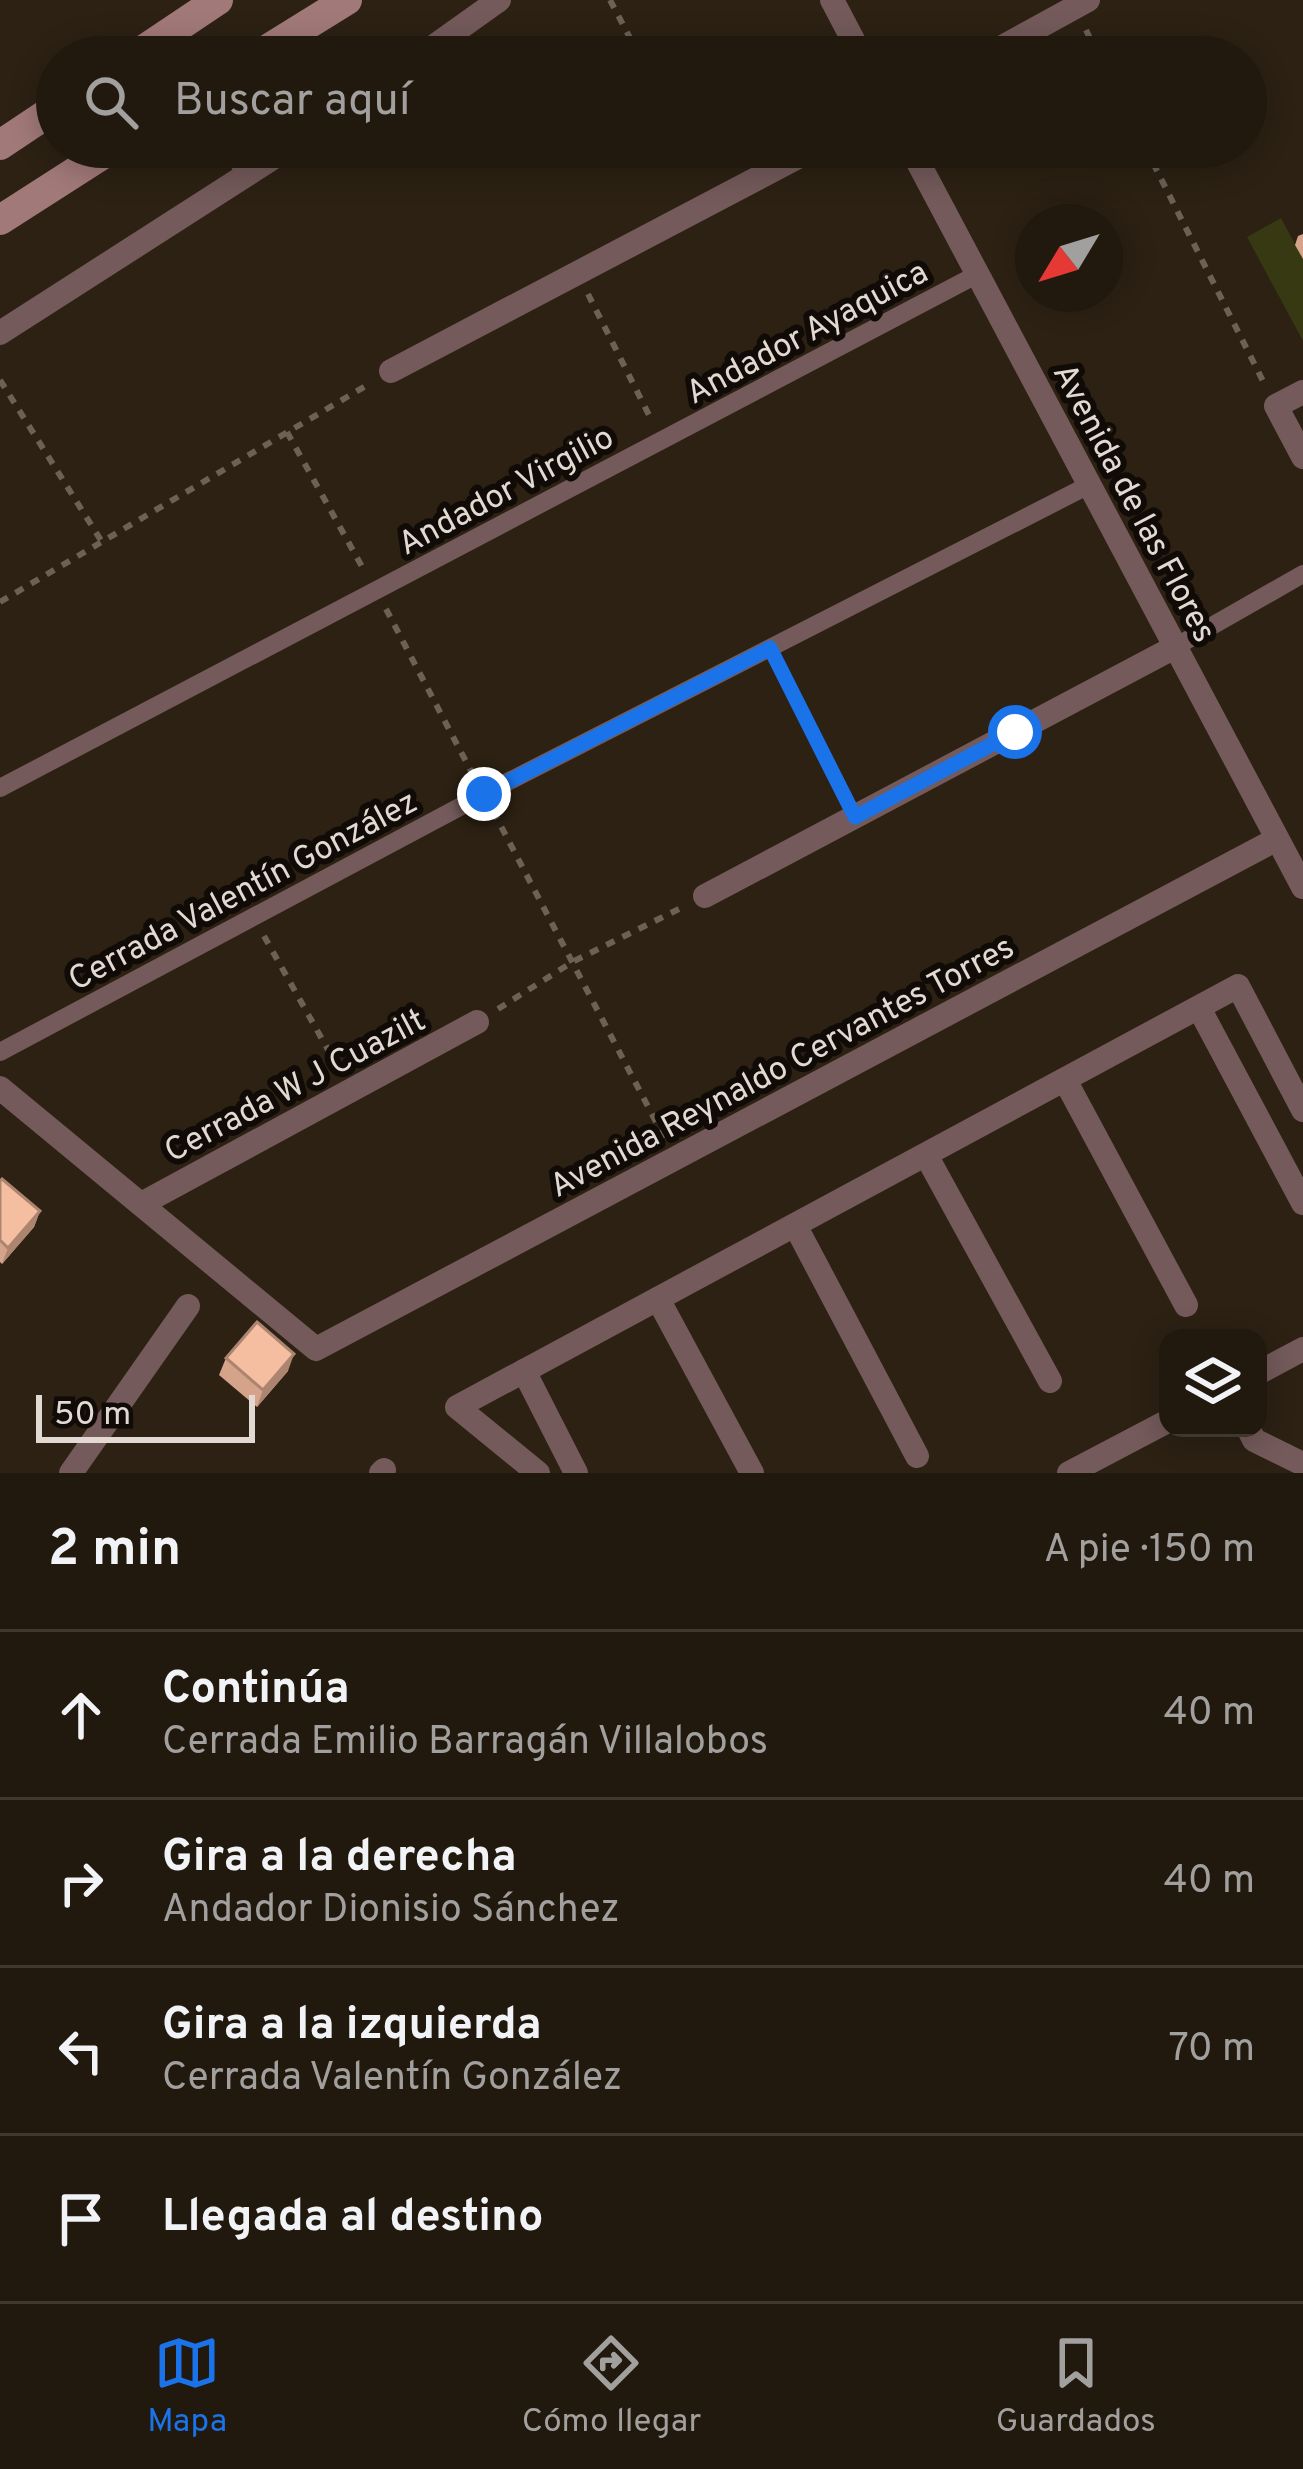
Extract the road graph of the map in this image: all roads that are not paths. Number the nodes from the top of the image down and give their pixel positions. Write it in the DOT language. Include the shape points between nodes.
graph roads {
  1 [pos="218,0"];
  2 [pos="346,0"];
  3 [pos="499,0"];
  4 [pos="832,0"];
  5 [pos="1088,0"];
  6 [pos="164,36"];
  7 [pos="289,36"];
  8 [pos="448,36"];
  9 [pos="851,36"];
  10 [pos="1022,36"];
  11 [pos="36,121"];
  12 [pos="0,145"];
  13 [pos="80,168"];
  14 [pos="246,168"];
  15 [pos="257,168"];
  16 [pos="777,168"];
  17 [pos="921,168"];
  18 [pos="249,173"];
  19 [pos="0,220"];
  20 [pos="978,274"];
  21 [pos="0,333"];
  22 [pos="391,371"];
  23 [pos="1303,392"];
  24 [pos="662,441"];
  25 [pos="1303,457"];
  26 [pos="1089,485"];
  27 [pos="1303,574"];
  28 [pos="1175,647"];
  29 [pos="0,788"];
  30 [pos="1277,839"];
  31 [pos="1303,887"];
  32 [pos="705,896"];
  33 [pos="1198,1008"];
  34 [pos="477,1022"];
  35 [pos="0,1052"];
  36 [pos="1065,1080"];
  37 [pos="0,1088"];
  38 [pos="1303,1110"];
  39 [pos="926,1155"];
  40 [pos="142,1203"];
  41 [pos="1303,1203"];
  42 [pos="795,1225"];
  43 [pos="658,1299"];
  44 [pos="1186,1305"];
  45 [pos="188,1306"];
  46 [pos="1303,1349"];
  47 [pos="1267,1368"];
  48 [pos="524,1371"];
  49 [pos="1051,1381"];
  50 [pos="1159,1426"];
  51 [pos="1252,1437"];
  52 [pos="917,1456"];
  53 [pos="1303,1464"];
  54 [pos="1096,1467"];
  55 [pos="71,1473"];
  56 [pos="538,1473"];
  57 [pos="576,1473"];
  58 [pos="752,1473"];
  59 [pos="1069,1473"];
  1 -- 6 [label="main road"];
  2 -- 7 [label="main road"];
  3 -- 8 [label="street"];
  4 -- 9 [label="street"];
  5 -- 10 [label="street"];
  11 -- 12 [label="main road"];
  13 -- 19 [label="main road"];
  14 -- 18 [label="street"];
  15 -- 18 [label="street"];
  16 -- 22 [label="street"];
  17 -- 20 [label="street, Avenida de las Flores"];
  18 -- 21 [label="street"];
  20 -- 24 [label="street, Andador Ayaquica"];
  20 -- 26 [label="street, Avenida de las Flores"];
  23 -- 25 [label="street" via="1276,406"];
  24 -- 29 [label="street, Andador Virgilio"];
  26 -- 28 [label="street, Avenida de las Flores"];
  26 -- 35 [label="street, Cerrada Valentín González"];
  27 -- 28 [label="street"];
  28 -- 30 [label="street, Avenida de las Flores"];
  28 -- 32 [label="street"];
  30 -- 31 [label="street, Avenida de las Flores"];
  30 -- 40 [label="street, Avenida Reynaldo Cervantes Torres" via="316,1349"];
  33 -- 36 [label="street"];
  33 -- 38 [label="street" via="1238,986"];
  33 -- 41 [label="street"];
  34 -- 40 [label="street, Cerrada W J Cuazilt"];
  36 -- 39 [label="street"];
  36 -- 44 [label="street"];
  37 -- 40 [label="street"];
  39 -- 42 [label="street"];
  39 -- 49 [label="street"];
  42 -- 43 [label="street"];
  42 -- 52 [label="street"];
  43 -- 48 [label="street"];
  43 -- 58 [label="street"];
  45 -- 55 [label="street"];
  46 -- 47 [label="street"];
  48 -- 56 [label="street" via="458,1407"];
  48 -- 57 [label="street"];
  50 -- 54 [label="street"];
  51 -- 53 [label="street"];
  54 -- 59 [label="street"];
}
